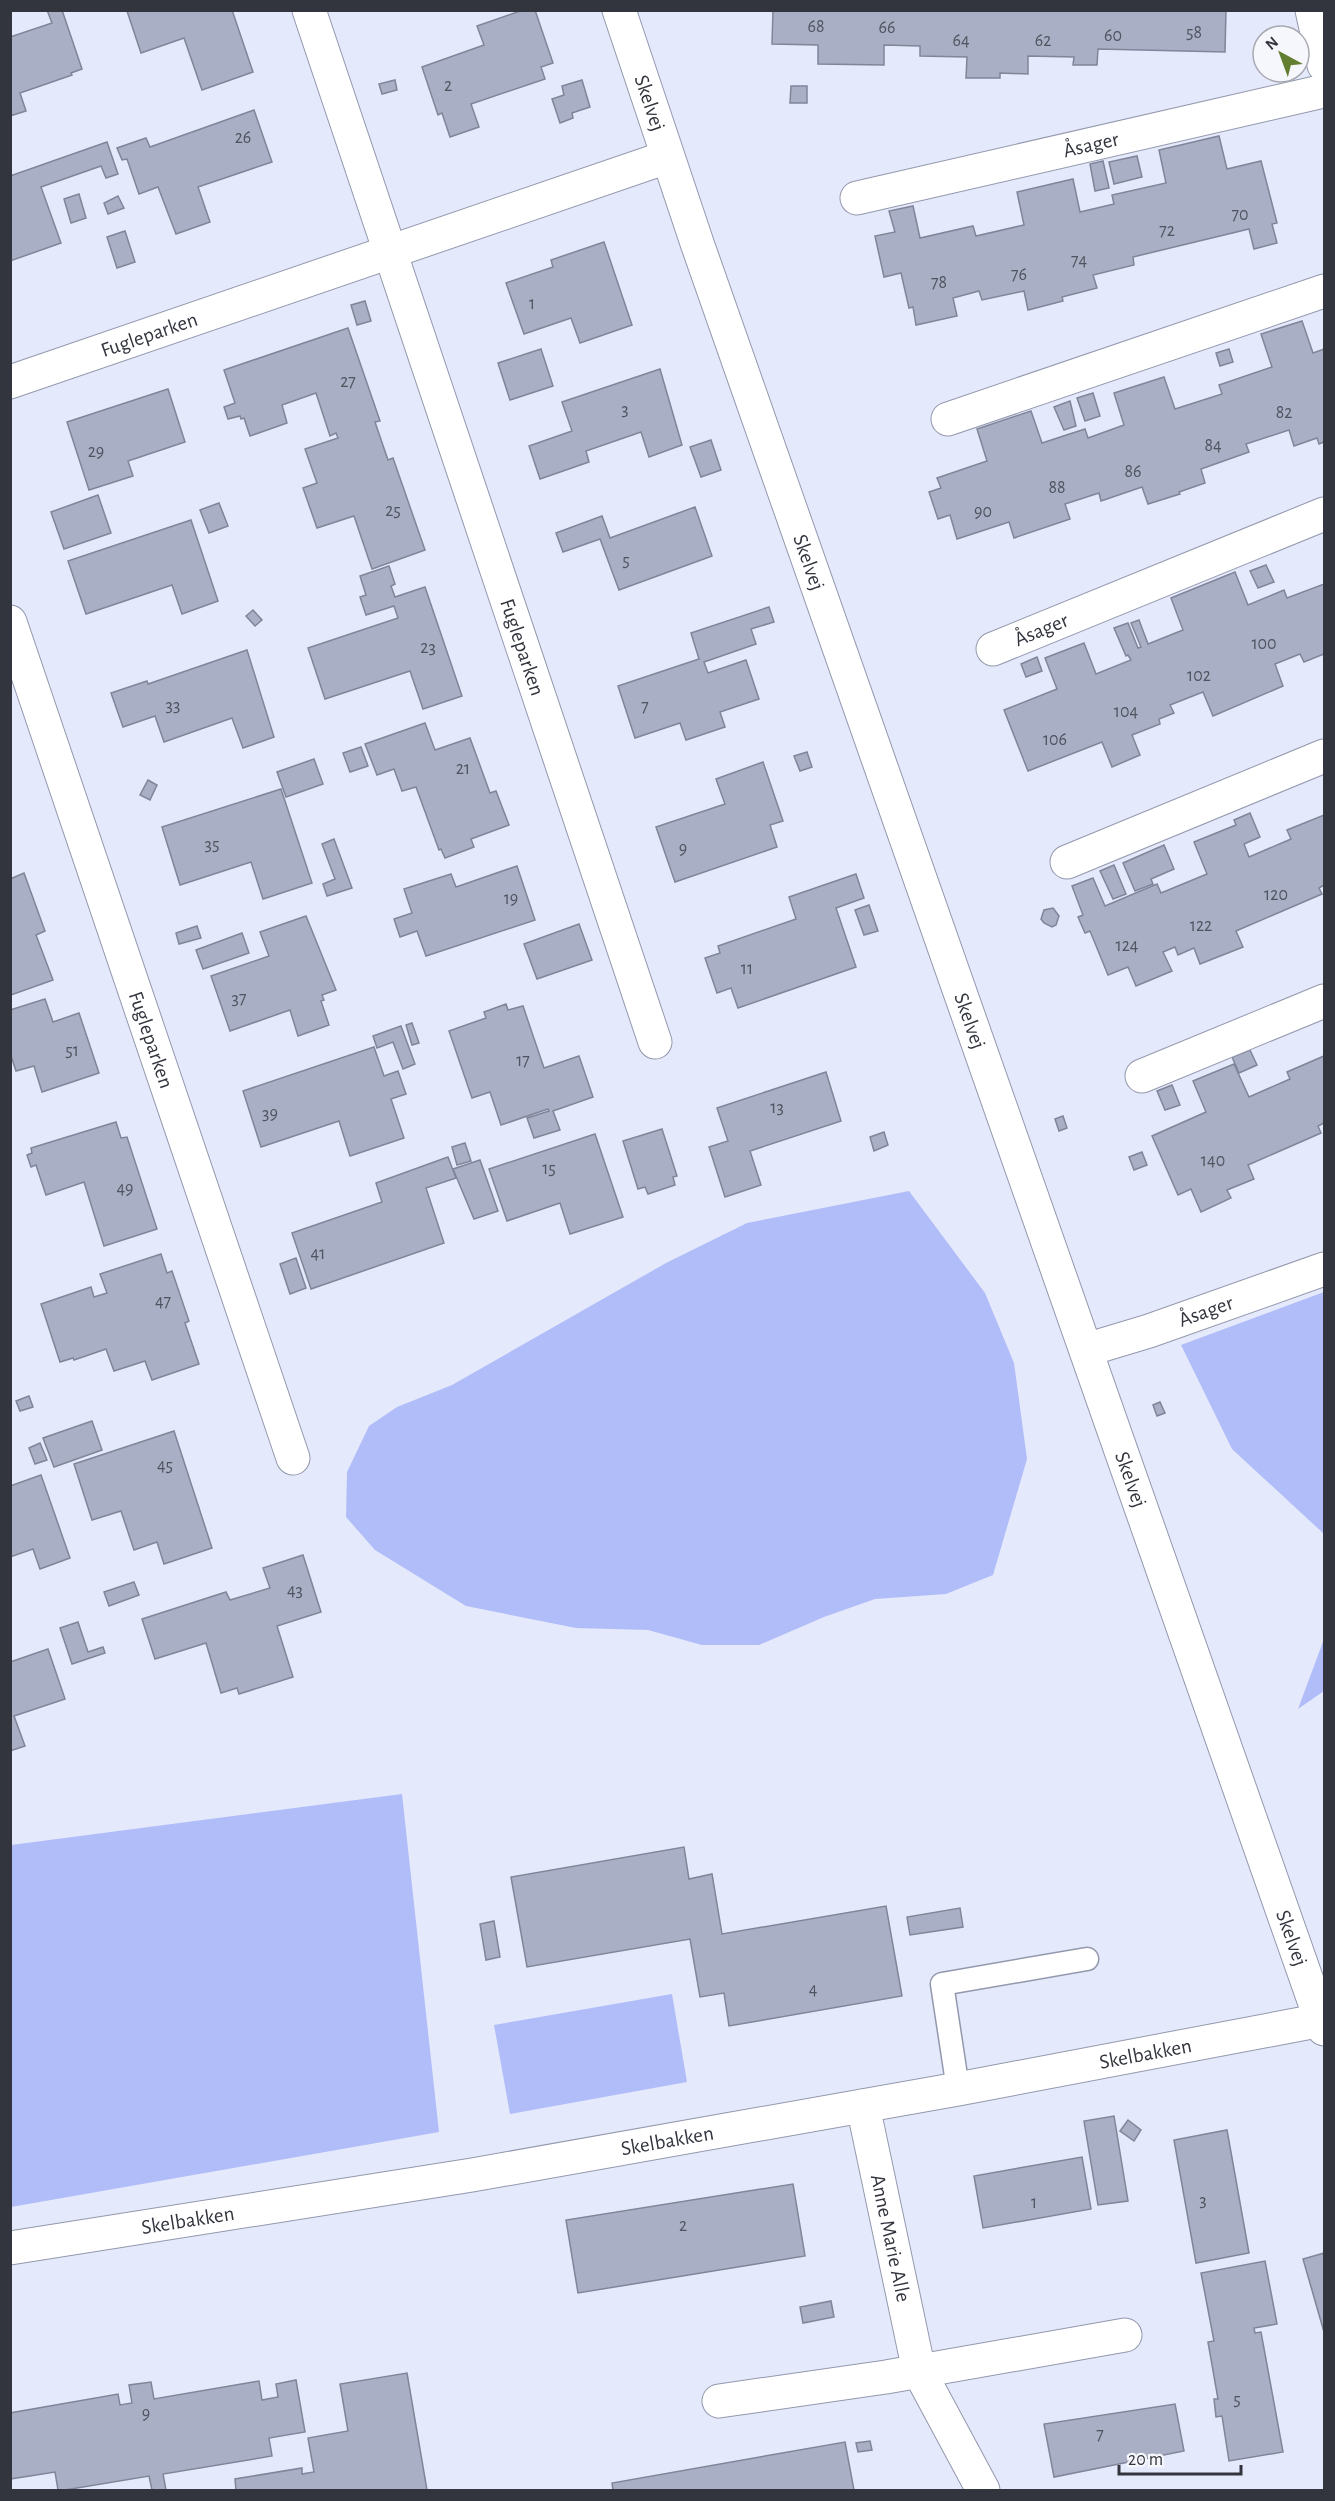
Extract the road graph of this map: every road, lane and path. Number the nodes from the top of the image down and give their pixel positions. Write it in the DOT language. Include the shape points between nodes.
graph roads {
  1 [pos="309,10"];
  2 [pos="619,10"];
  3 [pos="1312,10"];
  4 [pos="1324,65"];
  5 [pos="1324,92"];
  6 [pos="667,157"];
  7 [pos="857,198"];
  8 [pos="390,252"];
  9 [pos="1324,291"];
  10 [pos="10,382"];
  11 [pos="948,418"];
  12 [pos="1324,514"];
  13 [pos="10,622"];
  14 [pos="993,650"];
  15 [pos="1324,756"];
  16 [pos="1067,862"];
  17 [pos="1324,1001"];
  18 [pos="656,1042"];
  19 [pos="1142,1076"];
  20 [pos="1324,1269"];
  21 [pos="1086,1350"];
  22 [pos="293,1458"];
  23 [pos="1087,1959"];
  24 [pos="1323,2025"];
  25 [pos="958,2089"];
  26 [pos="863,2106"];
  27 [pos="10,2248"];
  28 [pos="1125,2335"];
  29 [pos="919,2372"];
  30 [pos="719,2401"];
  31 [pos="983,2490"];
  1 -- 8 [label="street, Fugleparken"];
  2 -- 6 [label="street, Skelvej"];
  3 -- 4 [label="street"];
  5 -- 7 [label="street, Åsager"];
  6 -- 8 [label="street, Fugleparken"];
  6 -- 21 [label="street, Skelvej"];
  8 -- 10 [label="street, Fugleparken"];
  8 -- 18 [label="street, Fugleparken"];
  9 -- 11 [label="street"];
  12 -- 14 [label="street, Åsager"];
  13 -- 22 [label="street, Fugleparken"];
  15 -- 16 [label="street"];
  17 -- 19 [label="street"];
  20 -- 21 [label="street, Åsager"];
  21 -- 24 [label="street, Skelvej"];
  23 -- 25 [label="lane" via="942,1983"];
  24 -- 25 [label="street, Skelbakken"];
  25 -- 26 [label="street, Skelbakken"];
  26 -- 27 [label="street, Skelbakken" via="472,2175"];
  26 -- 29 [label="street, Anne Marie Alle"];
  28 -- 29 [label="street"];
  29 -- 30 [label="street"];
  29 -- 31 [label="street, Anne Marie Alle"];
}
